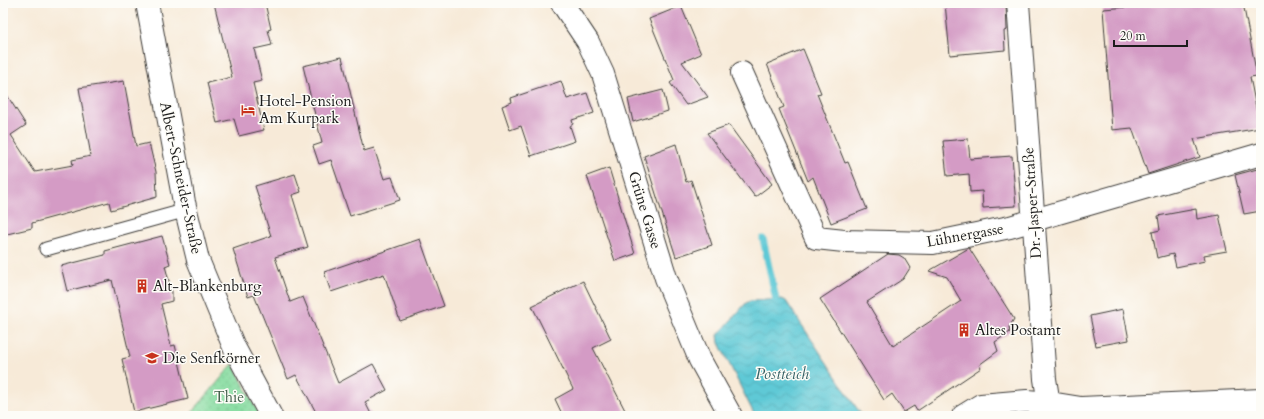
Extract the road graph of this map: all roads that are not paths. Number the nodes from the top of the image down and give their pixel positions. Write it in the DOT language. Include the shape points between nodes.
graph roads {
  1 [pos="147,3"];
  2 [pos="562,3"];
  3 [pos="1018,3"];
  4 [pos="742,73"];
  5 [pos="1261,154"];
  6 [pos="187,210"];
  7 [pos="1033,220"];
  8 [pos="46,249"];
  9 [pos="1261,400"];
  10 [pos="1051,409"];
  11 [pos="271,416"];
  12 [pos="731,416"];
  13 [pos="963,416"];
  1 -- 6 [label="street, Albert-Schneider-Straße"];
  2 -- 12 [label="street, Grüne Gasse" via="588,42 603,74 666,278 700,360"];
  3 -- 7 [label="street, Dr.-Jasper-Straße"];
  4 -- 7 [label="street, Lühnergasse" via="816,238 933,243"];
  5 -- 7 [label="street, Lühnergasse"];
  6 -- 8 [label="lane"];
  6 -- 11 [label="street, Albert-Schneider-Straße" via="198,260 234,347"];
  7 -- 10 [label="street, Dr.-Jasper-Straße" via="1045,379"];
  9 -- 10 [label="street"];
  10 -- 13 [label="street" via="1027,401 981,405"];
}
